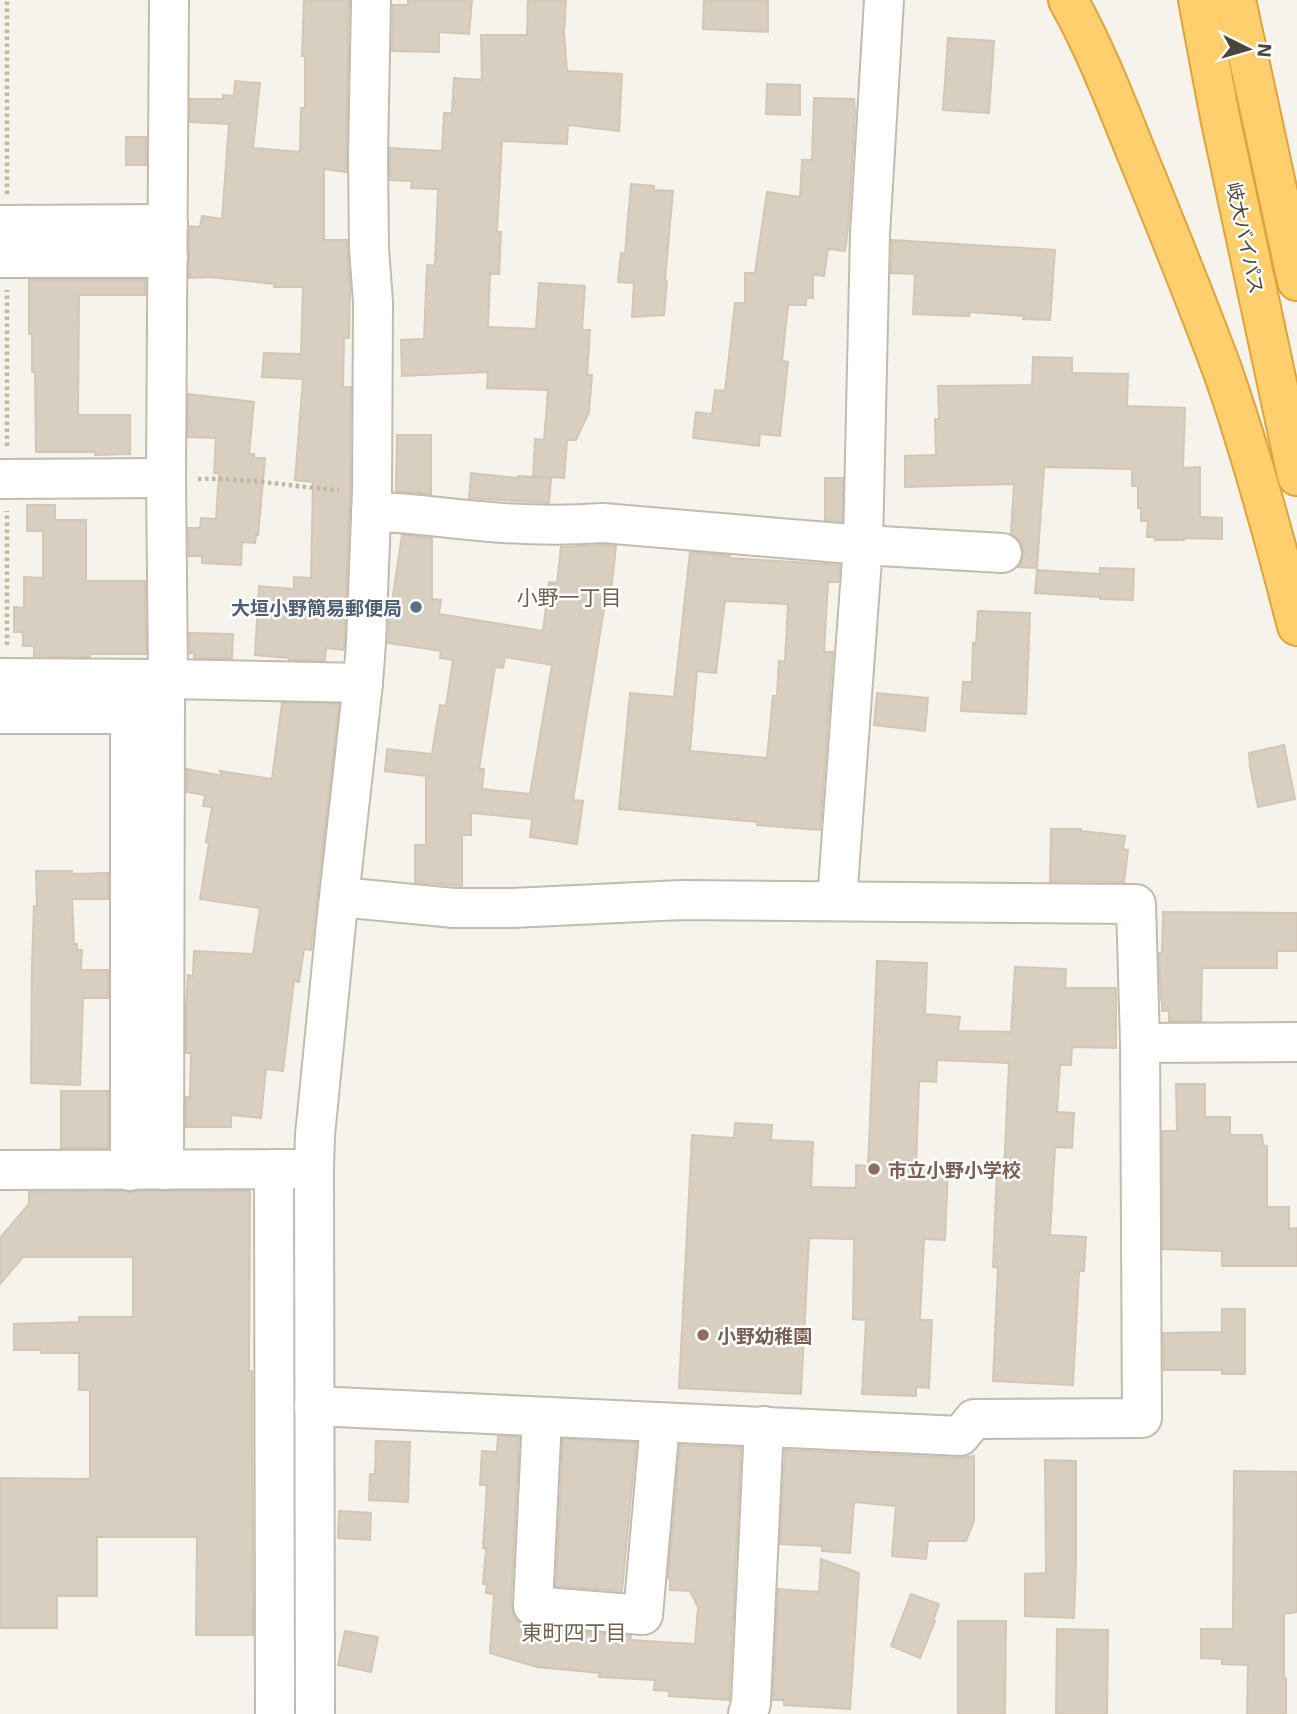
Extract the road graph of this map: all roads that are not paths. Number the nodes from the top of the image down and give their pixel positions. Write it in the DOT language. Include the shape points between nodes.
graph roads {
  1 [pos="169,0"];
  2 [pos="371,0"];
  3 [pos="884,0"];
  4 [pos="1068,0"];
  5 [pos="1236,1"];
  6 [pos="1198,2"];
  7 [pos="4,209"];
  8 [pos="168,241"];
  9 [pos="4,267"];
  10 [pos="1297,281"];
  11 [pos="1297,476"];
  12 [pos="5,478"];
  13 [pos="166,478"];
  14 [pos="372,502"];
  15 [pos="863,545"];
  16 [pos="1002,553"];
  17 [pos="1297,626"];
  18 [pos="168,679"];
  19 [pos="363,683"];
  20 [pos="2,690"];
  21 [pos="129,697"];
  22 [pos="340,897"];
  23 [pos="837,901"];
  24 [pos="1297,1042"];
  25 [pos="1140,1043"];
  26 [pos="274,1169"];
  27 [pos="314,1169"];
  28 [pos="0,1170"];
  29 [pos="147,1170"];
  30 [pos="314,1406"];
  31 [pos="542,1417"];
  32 [pos="660,1423"];
  33 [pos="764,1426"];
  34 [pos="275,1714"];
  35 [pos="315,1714"];
  36 [pos="748,1714"];
  1 -- 8 [label="street"];
  2 -- 14 [label="street"];
  3 -- 15 [label="street" via="870,234"];
  4 -- 17 [label="highway" via="1106,80 1223,372"];
  5 -- 10 [label="highway"];
  6 -- 11 [label="highway, 岐大バイパス"];
  7 -- 8 [label="street"];
  8 -- 9 [label="street"];
  8 -- 13 [label="street"];
  12 -- 13 [label="street"];
  13 -- 18 [label="street"];
  14 -- 15 [label="street" via="392,512 482,522 603,523"];
  14 -- 19 [label="street"];
  15 -- 16 [label="street"];
  15 -- 23 [label="street"];
  18 -- 19 [label="street"];
  18 -- 21 [label="street"];
  18 -- 29 [label="street"];
  19 -- 22 [label="street"];
  20 -- 21 [label="street"];
  21 -- 29 [label="street"];
  22 -- 23 [label="street" via="454,908 682,900"];
  22 -- 27 [label="street"];
  23 -- 25 [label="street" via="1136,904"];
  24 -- 25 [label="street"];
  25 -- 33 [label="street" via="1142,1418 974,1419 960,1436"];
  26 -- 27 [label="street"];
  26 -- 29 [label="street"];
  26 -- 34 [label="street"];
  27 -- 30 [label="street"];
  28 -- 29 [label="street"];
  30 -- 31 [label="street"];
  30 -- 35 [label="street"];
  31 -- 32 [label="street"];
  31 -- 32 [label="street" via="533,1606 643,1615"];
  32 -- 33 [label="street"];
  33 -- 36 [label="street"];
}
